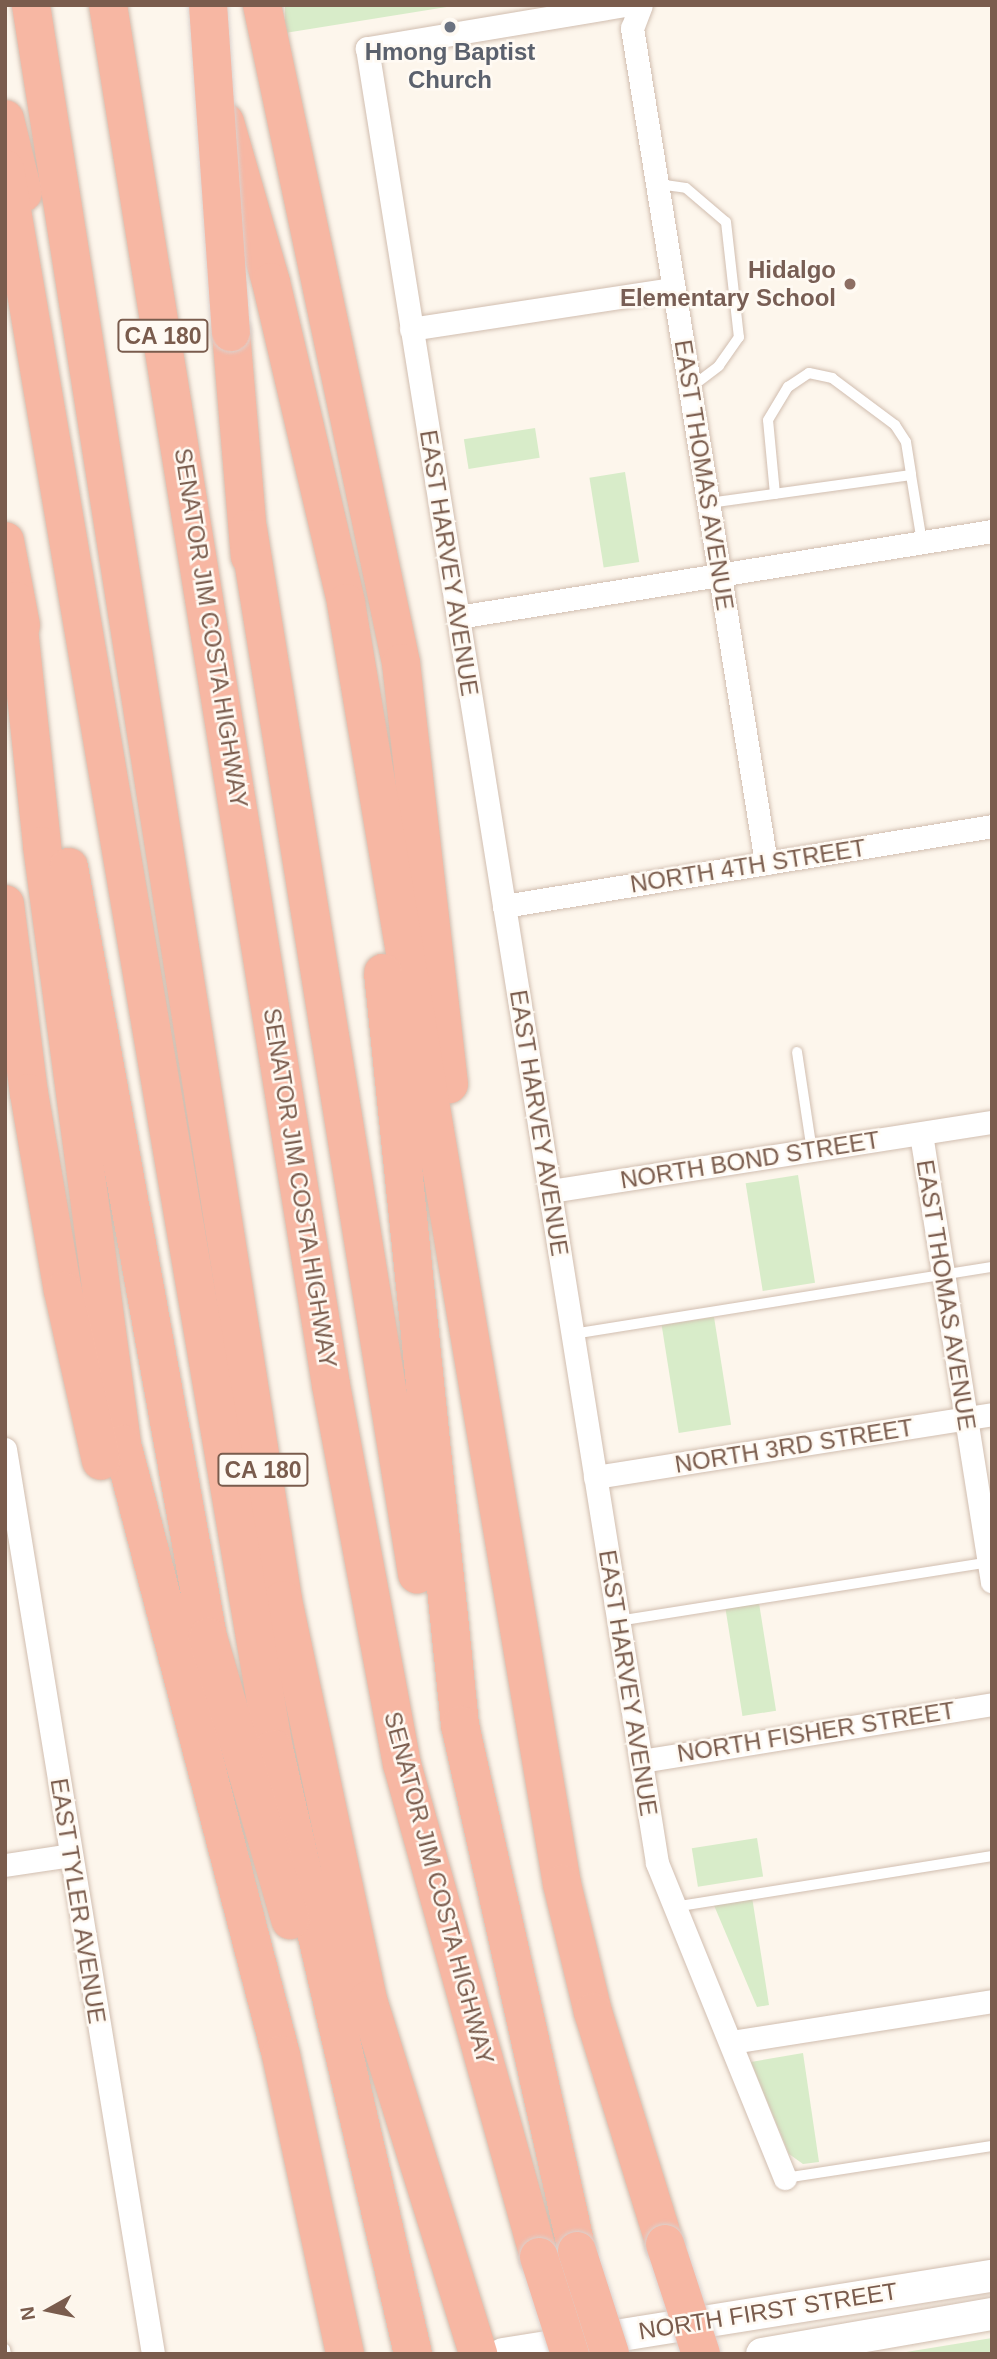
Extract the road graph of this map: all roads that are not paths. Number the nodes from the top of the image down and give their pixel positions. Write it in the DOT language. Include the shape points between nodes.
graph roads {
  1 [pos="31,5"];
  2 [pos="108,5"];
  3 [pos="192,5"];
  4 [pos="208,5"];
  5 [pos="262,5"];
  6 [pos="625,5"];
  7 [pos="641,5"];
  8 [pos="5,119"];
  9 [pos="5,169"];
  10 [pos="657,184"];
  11 [pos="673,289"];
  12 [pos="411,328"];
  13 [pos="690,388"];
  14 [pos="308,445"];
  15 [pos="911,475"];
  16 [pos="775,494"];
  17 [pos="709,503"];
  18 [pos="248,529"];
  19 [pos="992,531"];
  20 [pos="5,541"];
  21 [pos="922,542"];
  22 [pos="720,575"];
  23 [pos="16,601"];
  24 [pos="458,617"];
  25 [pos="131,638"];
  26 [pos="992,826"];
  27 [pos="766,863"];
  28 [pos="5,904"];
  29 [pos="504,906"];
  30 [pos="797,1052"];
  31 [pos="992,1122"];
  32 [pos="920,1134"];
  33 [pos="812,1151"];
  34 [pos="299,1179"];
  35 [pos="550,1191"];
  36 [pos="992,1267"];
  37 [pos="943,1275"];
  38 [pos="573,1334"];
  39 [pos="992,1414"];
  40 [pos="966,1418"];
  41 [pos="5,1449"];
  42 [pos="491,1459"];
  43 [pos="595,1477"];
  44 [pos="991,1568"];
  45 [pos="618,1621"];
  46 [pos="992,1704"];
  47 [pos="641,1761"];
  48 [pos="70,1855"];
  49 [pos="992,1856"];
  50 [pos="5,1865"];
  51 [pos="674,1907"];
  52 [pos="992,2001"];
  53 [pos="731,2042"];
  54 [pos="282,2055"];
  55 [pos="359,2128"];
  56 [pos="992,2146"];
  57 [pos="785,2178"];
  58 [pos="577,2252"];
  59 [pos="992,2276"];
  60 [pos="992,2314"];
  61 [pos="5,2348"];
  62 [pos="6,2354"];
  63 [pos="153,2354"];
  64 [pos="345,2354"];
  65 [pos="413,2354"];
  66 [pos="478,2354"];
  67 [pos="503,2354"];
  68 [pos="570,2354"];
  69 [pos="610,2354"];
  70 [pos="701,2354"];
  71 [pos="762,2354"];
  1 -- 25 [label="highway, CA 180"];
  2 -- 34 [label="highway, SENATOR JIM COSTA HIGHWAY / CA 180"];
  3 -- 14 [label="highway" via="271,282"];
  4 -- 18 [label="highway, bridge"];
  5 -- 42 [label="highway" via="401,663"];
  6 -- 12 [label="street, EAST HARVEY AVENUE" via="367,48"];
  7 -- 10 [label="street, EAST THOMAS AVENUE" via="632,28"];
  8 -- 25 [label="highway"];
  9 -- 55 [label="highway" via="274,1749"];
  10 -- 11 [label="street, EAST THOMAS AVENUE"];
  10 -- 13 [label="lane" via="686,188 726,222 739,337 719,366"];
  11 -- 12 [label="street"];
  11 -- 13 [label="street, EAST THOMAS AVENUE"];
  12 -- 24 [label="street, EAST HARVEY AVENUE"];
  13 -- 17 [label="street, EAST THOMAS AVENUE"];
  14 -- 42 [label="highway" via="346,603"];
  14 -- 58 [label="highway" via="366,814 458,1714"];
  15 -- 16 [label="lane"];
  15 -- 16 [label="lane" via="906,442 895,425 832,378 809,373 788,387 768,420"];
  15 -- 21 [label="lane"];
  16 -- 17 [label="lane"];
  17 -- 22 [label="street, EAST THOMAS AVENUE"];
  18 -- 34 [label="highway"];
  18 -- 58 [label="highway" via="441,1714 495,1964"];
  19 -- 21 [label="street"];
  20 -- 23 [label="highway"];
  21 -- 22 [label="street"];
  22 -- 24 [label="street"];
  22 -- 27 [label="street, EAST THOMAS AVENUE"];
  23 -- 54 [label="highway" via="42,846 120,1434"];
  23 -- 55 [label="highway" via="208,1637 271,1861"];
  24 -- 29 [label="street, EAST HARVEY AVENUE"];
  25 -- 66 [label="highway, CA 180" via="283,1600 314,1759 368,2000"];
  26 -- 27 [label="street, NORTH 4TH STREET"];
  27 -- 29 [label="street, NORTH 4TH STREET"];
  28 -- 54 [label="highway" via="29,1093 92,1423 188,1763"];
  29 -- 35 [label="street, EAST HARVEY AVENUE"];
  30 -- 33 [label="lane"];
  31 -- 32 [label="street, NORTH BOND STREET"];
  32 -- 33 [label="street, NORTH BOND STREET"];
  32 -- 37 [label="street, EAST THOMAS AVENUE"];
  33 -- 35 [label="street, NORTH BOND STREET"];
  34 -- 68 [label="highway, SENATOR JIM COSTA HIGHWAY / CA 180, bridge" via="402,1764 539,2258"];
  35 -- 38 [label="street, EAST HARVEY AVENUE"];
  36 -- 37 [label="lane"];
  37 -- 38 [label="lane"];
  37 -- 40 [label="street, EAST THOMAS AVENUE"];
  38 -- 43 [label="street, EAST HARVEY AVENUE"];
  39 -- 40 [label="street, NORTH 3RD STREET"];
  40 -- 43 [label="street, NORTH 3RD STREET"];
  40 -- 44 [label="street, EAST THOMAS AVENUE"];
  41 -- 48 [label="street, EAST TYLER AVENUE"];
  42 -- 70 [label="highway, bridge" via="565,1897 593,2012"];
  43 -- 45 [label="street, EAST HARVEY AVENUE"];
  44 -- 45 [label="lane"];
  45 -- 47 [label="street, EAST HARVEY AVENUE"];
  46 -- 47 [label="street, NORTH FISHER STREET"];
  47 -- 51 [label="street, EAST HARVEY AVENUE" via="657,1863"];
  48 -- 50 [label="street"];
  48 -- 63 [label="street, EAST TYLER AVENUE"];
  49 -- 51 [label="lane"];
  51 -- 53 [label="street, EAST HARVEY AVENUE"];
  52 -- 53 [label="street"];
  53 -- 57 [label="street, EAST HARVEY AVENUE"];
  54 -- 64 [label="highway"];
  55 -- 65 [label="highway"];
  56 -- 57 [label="lane"];
  58 -- 69 [label="highway, bridge"];
  59 -- 67 [label="main road, NORTH FIRST STREET"];
  60 -- 71 [label="main road, NORTH FIRST STREET"];
  61 -- 62 [label="lane"];
}
